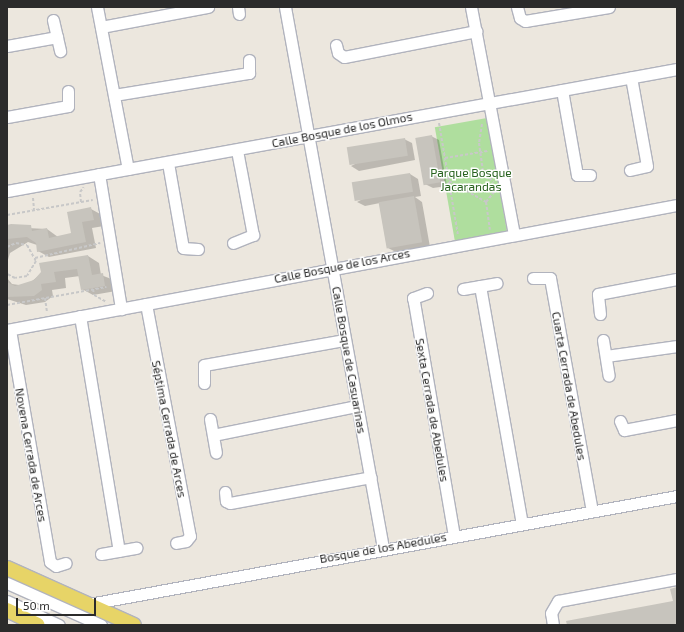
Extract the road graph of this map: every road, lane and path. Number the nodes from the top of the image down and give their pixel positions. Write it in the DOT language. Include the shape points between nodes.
graph roads {
  1 [pos="97,7"];
  2 [pos="208,7"];
  3 [pos="285,7"];
  4 [pos="472,7"];
  5 [pos="517,7"];
  6 [pos="609,7"];
  7 [pos="54,20"];
  8 [pos="101,27"];
  9 [pos="476,31"];
  10 [pos="57,37"];
  11 [pos="336,45"];
  12 [pos="7,46"];
  13 [pos="60,51"];
  14 [pos="249,60"];
  15 [pos="677,69"];
  16 [pos="631,77"];
  17 [pos="562,90"];
  18 [pos="68,91"];
  19 [pos="114,95"];
  20 [pos="489,102"];
  21 [pos="437,112"];
  22 [pos="7,117"];
  23 [pos="483,121"];
  24 [pos="309,136"];
  25 [pos="498,149"];
  26 [pos="238,150"];
  27 [pos="481,152"];
  28 [pos="445,158"];
  29 [pos="168,163"];
  30 [pos="128,170"];
  31 [pos="630,170"];
  32 [pos="99,174"];
  33 [pos="590,174"];
  34 [pos="449,181"];
  35 [pos="497,188"];
  36 [pos="7,191"];
  37 [pos="102,198"];
  38 [pos="677,205"];
  39 [pos="7,215"];
  40 [pos="514,234"];
  41 [pos="492,238"];
  42 [pos="110,241"];
  43 [pos="233,243"];
  44 [pos="460,244"];
  45 [pos="7,247"];
  46 [pos="198,249"];
  47 [pos="35,258"];
  48 [pos="332,267"];
  49 [pos="7,274"];
  50 [pos="533,278"];
  51 [pos="677,278"];
  52 [pos="496,283"];
  53 [pos="116,285"];
  54 [pos="480,286"];
  55 [pos="463,289"];
  56 [pos="427,293"];
  57 [pos="45,298"];
  58 [pos="146,304"];
  59 [pos="7,305"];
  60 [pos="121,309"];
  61 [pos="600,314"];
  62 [pos="80,316"];
  63 [pos="49,322"];
  64 [pos="8,330"];
  65 [pos="346,340"];
  66 [pos="603,340"];
  67 [pos="677,346"];
  68 [pos="606,356"];
  69 [pos="609,376"];
  70 [pos="204,383"];
  71 [pos="357,406"];
  72 [pos="210,419"];
  73 [pos="677,420"];
  74 [pos="620,421"];
  75 [pos="213,435"];
  76 [pos="216,452"];
  77 [pos="371,477"];
  78 [pos="225,492"];
  79 [pos="677,496"];
  80 [pos="592,511"];
  81 [pos="522,523"];
  82 [pos="454,536"];
  83 [pos="176,543"];
  84 [pos="136,548"];
  85 [pos="383,548"];
  86 [pos="119,551"];
  87 [pos="101,554"];
  88 [pos="66,563"];
  89 [pos="7,568"];
  90 [pos="677,579"];
  91 [pos="7,583"];
  92 [pos="7,601"];
  93 [pos="89,604"];
  94 [pos="7,610"];
  95 [pos="38,625"];
  96 [pos="60,625"];
  97 [pos="101,625"];
  98 [pos="134,625"];
  99 [pos="554,625"];
  1 -- 8 [label="street"];
  2 -- 8 [label="street"];
  3 -- 24 [label="street, Calle Bosque de Casuarinas"];
  4 -- 9 [label="street"];
  5 -- 6 [label="street" via="525,21"];
  7 -- 10 [label="street"];
  8 -- 19 [label="street"];
  9 -- 11 [label="street" via="344,57 338,53"];
  9 -- 20 [label="street"];
  10 -- 12 [label="street"];
  10 -- 13 [label="street"];
  14 -- 19 [label="street" via="250,73"];
  15 -- 16 [label="street, Calle Bosque de los Olmos"];
  16 -- 17 [label="street, Calle Bosque de los Olmos"];
  16 -- 31 [label="street" via="646,166"];
  17 -- 20 [label="street, Calle Bosque de los Olmos"];
  17 -- 33 [label="street" via="577,175"];
  18 -- 22 [label="street" via="68,106"];
  19 -- 30 [label="street"];
  20 -- 21 [label="street, Calle Bosque de los Olmos"];
  20 -- 25 [label="street"];
  21 -- 24 [label="street, Calle Bosque de los Olmos"];
  21 -- 28 [label="path"];
  23 -- 27 [label="path"];
  24 -- 26 [label="street, Calle Bosque de los Olmos"];
  24 -- 48 [label="street, Calle Bosque de Casuarinas"];
  25 -- 27 [label="path"];
  25 -- 40 [label="street"];
  26 -- 29 [label="street, Calle Bosque de los Olmos"];
  26 -- 43 [label="street" via="253,235"];
  27 -- 28 [label="path"];
  27 -- 35 [label="path" via="483,170"];
  28 -- 34 [label="path"];
  29 -- 30 [label="street, Calle Bosque de los Olmos"];
  29 -- 46 [label="street" via="183,248"];
  30 -- 32 [label="street, Calle Bosque de los Olmos"];
  32 -- 36 [label="street, Calle Bosque de los Olmos"];
  32 -- 37 [label="street"];
  34 -- 41 [label="path" via="486,202"];
  34 -- 44 [label="path"];
  37 -- 39 [label="path"];
  37 -- 42 [label="street"];
  38 -- 40 [label="street, Calle Bosque de los Arces"];
  40 -- 41 [label="street, Calle Bosque de los Arces"];
  41 -- 44 [label="street, Calle Bosque de los Arces"];
  42 -- 47 [label="path"];
  42 -- 53 [label="street"];
  44 -- 48 [label="street, Calle Bosque de los Arces"];
  45 -- 47 [label="path" via="16,243 27,245"];
  47 -- 49 [label="path" via="34,267 27,276 15,278"];
  48 -- 58 [label="street, Calle Bosque de los Arces"];
  48 -- 65 [label="street, Calle Bosque de Casuarinas"];
  50 -- 80 [label="street, Cuarta Cerrada de Abedules" via="550,278"];
  51 -- 61 [label="street" via="598,294"];
  52 -- 54 [label="street"];
  53 -- 57 [label="path"];
  53 -- 60 [label="street"];
  54 -- 55 [label="street"];
  54 -- 81 [label="street"];
  56 -- 82 [label="street, Sexta Cerrada de Abedules" via="413,298"];
  57 -- 59 [label="path"];
  57 -- 63 [label="path"];
  58 -- 60 [label="street, Calle Bosque de los Arces"];
  58 -- 83 [label="street, Séptima Cerrada de Arces" via="190,536 186,542"];
  60 -- 62 [label="street, Calle Bosque de los Arces"];
  62 -- 63 [label="street, Calle Bosque de los Arces"];
  62 -- 86 [label="street"];
  63 -- 64 [label="street, Calle Bosque de los Arces"];
  64 -- 88 [label="street, Novena Cerrada de Arces" via="50,562 56,566"];
  65 -- 70 [label="street" via="204,365"];
  65 -- 71 [label="street, Calle Bosque de Casuarinas"];
  66 -- 68 [label="street"];
  67 -- 68 [label="street"];
  68 -- 69 [label="street"];
  71 -- 75 [label="street"];
  71 -- 77 [label="street, Calle Bosque de Casuarinas"];
  72 -- 75 [label="street"];
  73 -- 74 [label="street" via="624,430"];
  75 -- 76 [label="street"];
  77 -- 78 [label="street" via="230,503 226,501"];
  77 -- 85 [label="street, Calle Bosque de Casuarinas"];
  79 -- 80 [label="street, Bosque de los Abedules"];
  80 -- 81 [label="street, Bosque de los Abedules"];
  81 -- 82 [label="street, Bosque de los Abedules"];
  82 -- 85 [label="street, Bosque de los Abedules"];
  84 -- 86 [label="street"];
  85 -- 93 [label="street, Bosque de los Abedules"];
  86 -- 87 [label="street"];
  89 -- 93 [label="main road"];
  90 -- 99 [label="street" via="558,601 551,613"];
  91 -- 97 [label="street"];
  92 -- 96 [label="street"];
  93 -- 98 [label="main road"];
  94 -- 95 [label="main road"];
}
